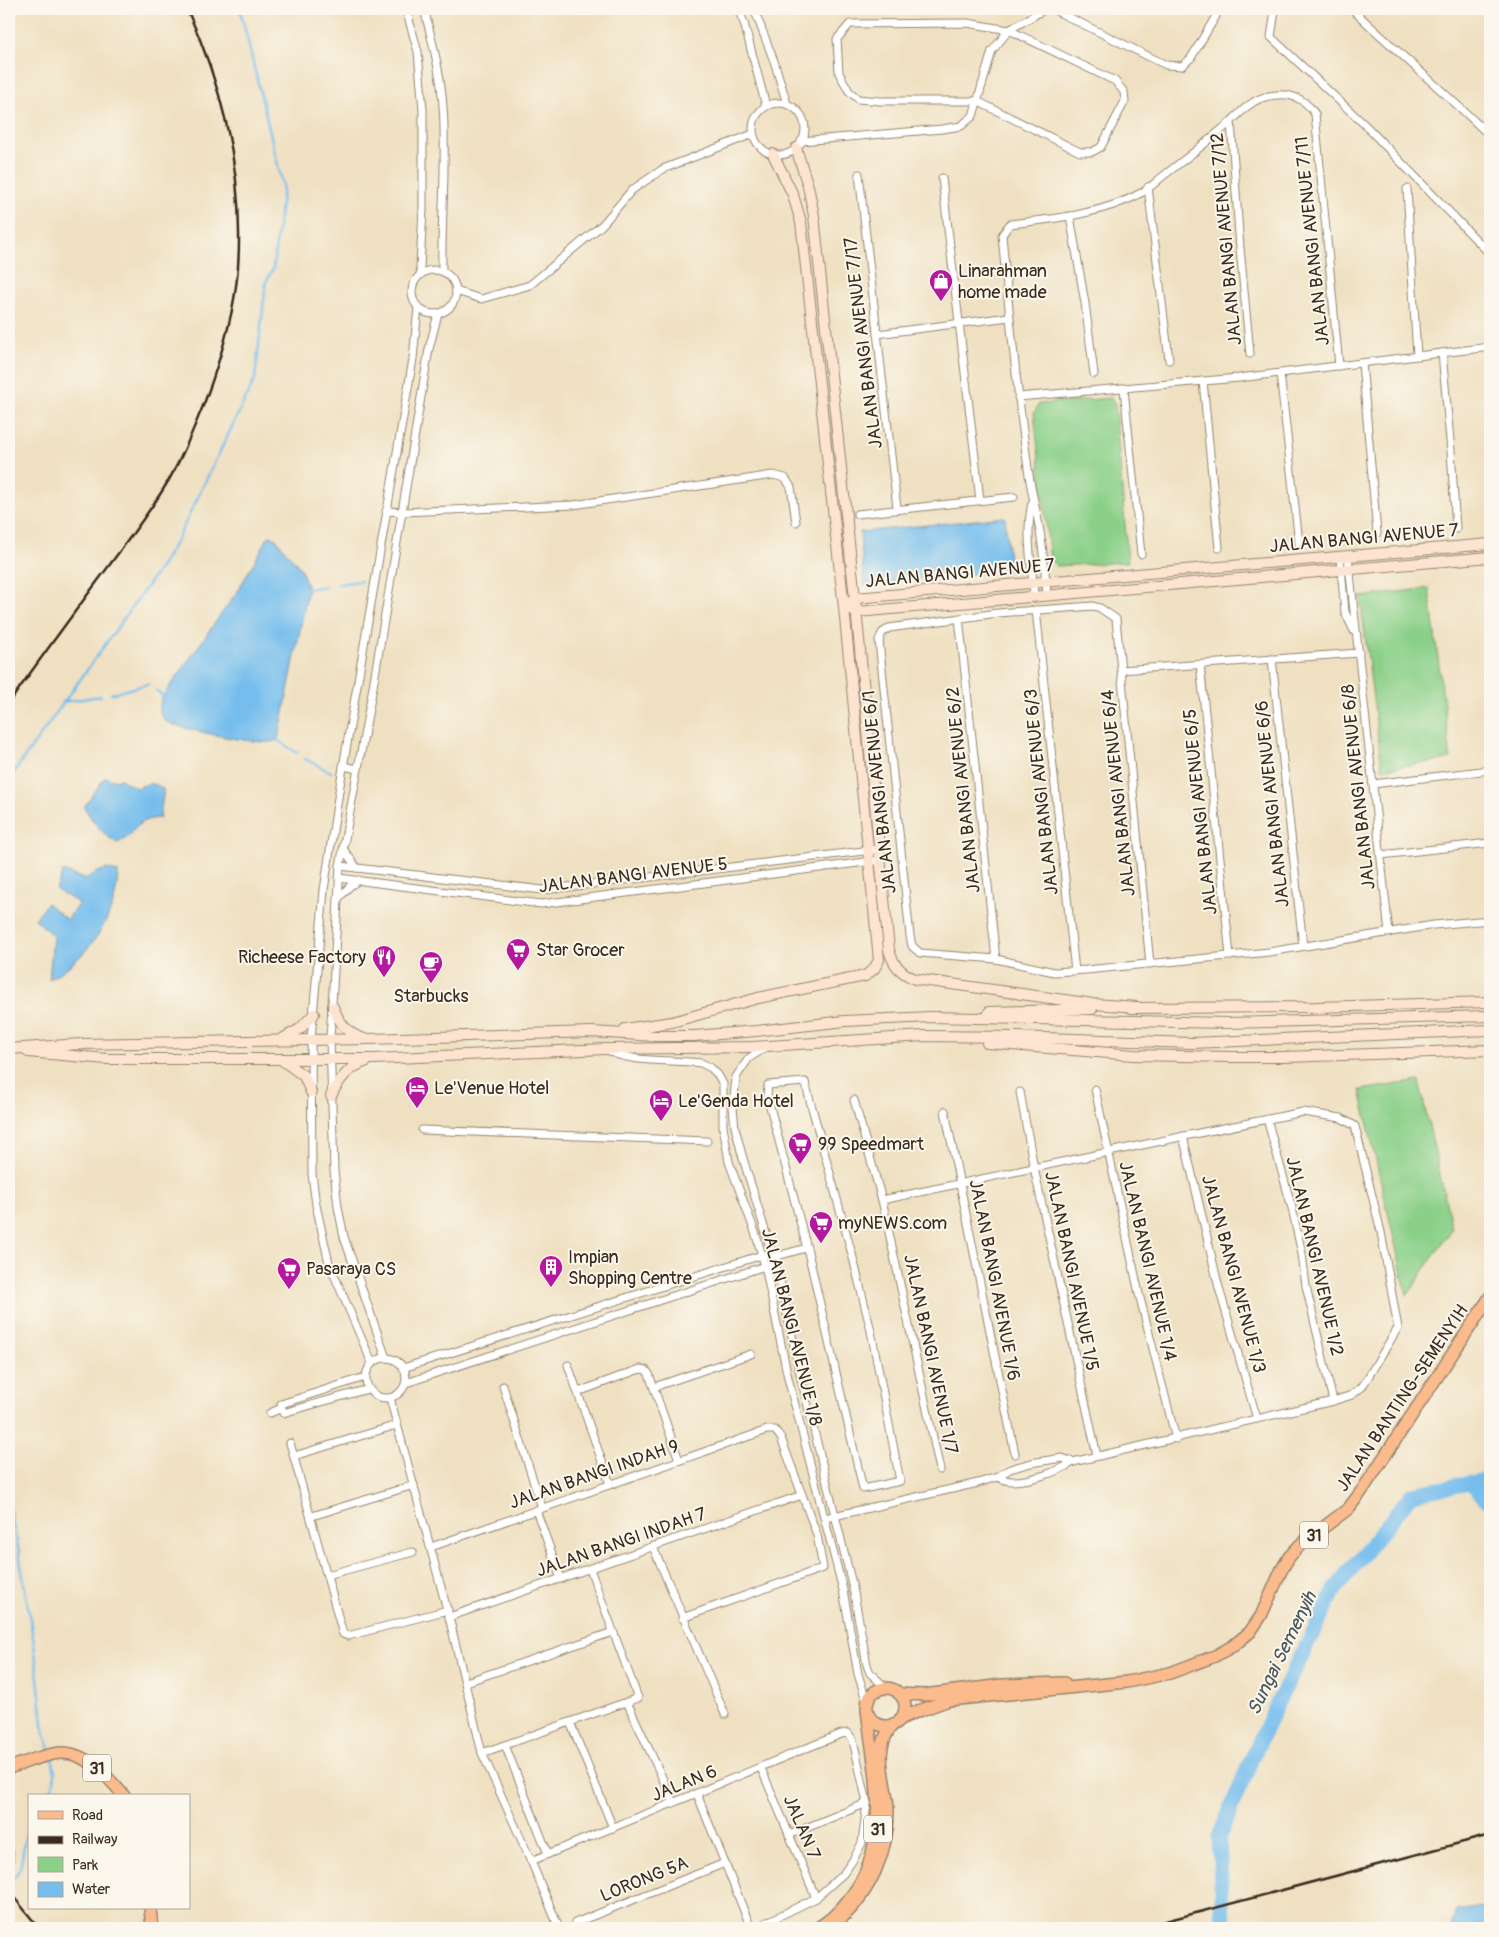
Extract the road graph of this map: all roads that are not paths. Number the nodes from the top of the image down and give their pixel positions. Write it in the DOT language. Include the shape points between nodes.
graph roads {
  1 [pos="406,9"];
  2 [pos="424,9"];
  3 [pos="738,9"];
  4 [pos="754,9"];
  5 [pos="1045,9"];
  6 [pos="1052,9"];
  7 [pos="1217,9"];
  8 [pos="1277,9"];
  9 [pos="1352,9"];
  10 [pos="1009,30"];
  11 [pos="977,101"];
  12 [pos="787,104"];
  13 [pos="766,106"];
  14 [pos="1231,122"];
  15 [pos="753,134"];
  16 [pos="1490,136"];
  17 [pos="799,145"];
  18 [pos="773,154"];
  19 [pos="859,174"];
  20 [pos="942,178"];
  21 [pos="1148,187"];
  22 [pos="1407,189"];
  23 [pos="1070,216"];
  24 [pos="1490,254"];
  25 [pos="442,271"];
  26 [pos="421,274"];
  27 [pos="456,291"];
  28 [pos="418,307"];
  29 [pos="438,314"];
  30 [pos="1009,317"];
  31 [pos="959,324"];
  32 [pos="877,334"];
  33 [pos="1490,347"];
  34 [pos="1442,353"];
  35 [pos="1250,354"];
  36 [pos="1417,356"];
  37 [pos="1169,360"];
  38 [pos="1362,363"];
  39 [pos="1340,366"];
  40 [pos="1280,373"];
  41 [pos="1094,374"];
  42 [pos="1203,381"];
  43 [pos="1124,389"];
  44 [pos="1018,397"];
  45 [pos="1014,497"];
  46 [pos="980,500"];
  47 [pos="1032,500"];
  48 [pos="897,508"];
  49 [pos="386,511"];
  50 [pos="402,512"];
  51 [pos="857,514"];
  52 [pos="796,522"];
  53 [pos="1456,529"];
  54 [pos="1377,533"];
  55 [pos="1299,543"];
  56 [pos="1490,544"];
  57 [pos="1454,547"];
  58 [pos="1219,548"];
  59 [pos="1141,554"];
  60 [pos="1344,556"];
  61 [pos="1490,557"];
  62 [pos="1455,560"];
  63 [pos="1345,570"];
  64 [pos="1046,582"];
  65 [pos="1033,583"];
  66 [pos="1047,595"];
  67 [pos="1034,596"];
  68 [pos="855,598"];
  69 [pos="844,608"];
  70 [pos="1036,610"];
  71 [pos="856,612"];
  72 [pos="959,618"];
  73 [pos="1359,653"];
  74 [pos="1272,659"];
  75 [pos="1200,664"];
  76 [pos="1121,670"];
  77 [pos="343,766"];
  78 [pos="358,769"];
  79 [pos="1490,770"];
  80 [pos="1373,784"];
  81 [pos="1490,843"];
  82 [pos="331,848"];
  83 [pos="344,850"];
  84 [pos="875,855"];
  85 [pos="1381,855"];
  86 [pos="340,866"];
  87 [pos="357,868"];
  88 [pos="332,872"];
  89 [pos="339,878"];
  90 [pos="360,880"];
  91 [pos="324,890"];
  92 [pos="338,899"];
  93 [pos="1490,920"];
  94 [pos="1389,934"];
  95 [pos="1303,946"];
  96 [pos="1230,956"];
  97 [pos="996,959"];
  98 [pos="1150,964"];
  99 [pos="1075,971"];
  100 [pos="1490,1002"];
  101 [pos="333,1007"];
  102 [pos="1138,1008"];
  103 [pos="314,1014"];
  104 [pos="931,1016"];
  105 [pos="1490,1016"];
  106 [pos="1490,1030"];
  107 [pos="592,1032"];
  108 [pos="924,1036"];
  109 [pos="311,1039"];
  110 [pos="330,1039"];
  111 [pos="369,1039"];
  112 [pos="276,1041"];
  113 [pos="775,1046"];
  114 [pos="9,1049"];
  115 [pos="606,1050"];
  116 [pos="1490,1050"];
  117 [pos="311,1058"];
  118 [pos="330,1058"];
  119 [pos="282,1059"];
  120 [pos="373,1059"];
  121 [pos="1095,1089"];
  122 [pos="311,1092"];
  123 [pos="1020,1092"];
  124 [pos="331,1096"];
  125 [pos="854,1100"];
  126 [pos="945,1111"];
  127 [pos="1267,1119"];
  128 [pos="422,1130"];
  129 [pos="1184,1136"];
  130 [pos="707,1141"];
  131 [pos="1107,1152"];
  132 [pos="1034,1168"];
  133 [pos="961,1183"];
  134 [pos="882,1200"];
  135 [pos="806,1248"];
  136 [pos="772,1254"];
  137 [pos="781,1255"];
  138 [pos="762,1256"];
  139 [pos="775,1262"];
  140 [pos="765,1266"];
  141 [pos="1490,1298"];
  142 [pos="1478,1315"];
  143 [pos="1490,1315"];
  144 [pos="751,1354"];
  145 [pos="386,1358"];
  146 [pos="372,1363"];
  147 [pos="568,1365"];
  148 [pos="403,1368"];
  149 [pos="365,1376"];
  150 [pos="406,1383"];
  151 [pos="503,1386"];
  152 [pos="654,1388"];
  153 [pos="368,1389"];
  154 [pos="578,1392"];
  155 [pos="390,1398"];
  156 [pos="1333,1401"];
  157 [pos="282,1408"];
  158 [pos="270,1413"];
  159 [pos="1257,1419"];
  160 [pos="397,1425"];
  161 [pos="1176,1439"];
  162 [pos="290,1443"];
  163 [pos="1015,1454"];
  164 [pos="294,1456"];
  165 [pos="1097,1456"];
  166 [pos="679,1460"];
  167 [pos="1073,1462"];
  168 [pos="940,1470"];
  169 [pos="997,1477"];
  170 [pos="610,1484"];
  171 [pos="414,1485"];
  172 [pos="802,1495"];
  173 [pos="539,1509"];
  174 [pos="312,1516"];
  175 [pos="835,1516"];
  176 [pos="826,1518"];
  177 [pos="431,1547"];
  178 [pos="653,1547"];
  179 [pos="412,1552"];
  180 [pos="590,1569"];
  181 [pos="327,1575"];
  182 [pos="562,1579"];
  183 [pos="448,1613"];
  184 [pos="682,1618"];
  185 [pos="613,1632"];
  186 [pos="466,1682"];
  187 [pos="1082,1686"];
  188 [pos="886,1688"];
  189 [pos="899,1694"];
  190 [pos="626,1702"];
  191 [pos="867,1706"];
  192 [pos="725,1714"];
  193 [pos="570,1722"];
  194 [pos="897,1722"];
  195 [pos="504,1745"];
  196 [pos="482,1753"];
  197 [pos="9,1768"];
  198 [pos="761,1768"];
  199 [pos="122,1794"];
  200 [pos="697,1794"];
  201 [pos="674,1803"];
  202 [pos="867,1803"];
  203 [pos="613,1828"];
  204 [pos="789,1835"];
  205 [pos="548,1854"];
  206 [pos="531,1861"];
  207 [pos="725,1862"];
  208 [pos="816,1898"];
  209 [pos="150,1910"];
  210 [pos="575,1923"];
  211 [pos="152,1928"];
  212 [pos="559,1928"];
  213 [pos="751,1928"];
  214 [pos="755,1928"];
  215 [pos="817,1928"];
  216 [pos="829,1928"];
  1 -- 26 [label="street" via="418,52 423,110"];
  2 -- 25 [label="street" via="443,105"];
  3 -- 13 [label="street"];
  4 -- 12 [label="street"];
  5 -- 10 [label="street"];
  6 -- 7 [label="street" via="1166,65 1182,66 1191,58"];
  8 -- 24 [label="street" via="1271,37 1365,125"];
  9 -- 16 [label="street"];
  10 -- 11 [label="street" via="992,51"];
  10 -- 11 [label="street" via="1115,81 1124,92 1126,101 1101,147 1092,152 1080,152"];
  10 -- 11 [label="street" via="967,23 850,24 837,39 839,72 848,91 858,99"];
  11 -- 17 [label="street" via="973,116 960,126"];
  12 -- 13 [label="street"];
  12 -- 17 [label="street" via="801,115 804,124"];
  13 -- 15 [label="street" via="757,115"];
  14 -- 21 [label="street"];
  14 -- 35 [label="street, JALAN BANGI AVENUE 7/12"];
  14 -- 39 [label="street, JALAN BANGI AVENUE 7/11" via="1249,104 1277,95 1297,96 1315,114"];
  15 -- 18 [label="street" via="760,147"];
  15 -- 27 [label="street" via="663,169 632,190 602,226 530,285 481,299"];
  17 -- 18 [label="street" via="785,154"];
  17 -- 68 [label="main road" via="814,216"];
  18 -- 69 [label="main road" via="794,194 801,222"];
  19 -- 32 [label="street, JALAN BANGI AVENUE 7/17"];
  20 -- 31 [label="street"];
  21 -- 23 [label="street" via="1115,204"];
  21 -- 37 [label="street"];
  22 -- 36 [label="street"];
  23 -- 30 [label="street" via="1010,224 1002,235"];
  23 -- 41 [label="street"];
  25 -- 26 [label="street" via="431,270"];
  25 -- 27 [label="street" via="452,279"];
  26 -- 28 [label="street" via="412,290"];
  27 -- 29 [label="street" via="453,303"];
  28 -- 29 [label="street" via="424,312"];
  28 -- 49 [label="street" via="413,359"];
  29 -- 50 [label="street" via="429,349"];
  30 -- 31 [label="street"];
  30 -- 44 [label="street"];
  31 -- 32 [label="street"];
  31 -- 46 [label="street"];
  32 -- 48 [label="street, JALAN BANGI AVENUE 7/17"];
  33 -- 34 [label="street"];
  34 -- 36 [label="street"];
  34 -- 53 [label="street"];
  36 -- 38 [label="street"];
  38 -- 39 [label="street"];
  38 -- 54 [label="street"];
  39 -- 40 [label="street"];
  40 -- 42 [label="street"];
  40 -- 55 [label="street"];
  42 -- 43 [label="street"];
  42 -- 58 [label="street"];
  43 -- 44 [label="street"];
  43 -- 59 [label="street"];
  44 -- 47 [label="street"];
  45 -- 46 [label="street"];
  46 -- 48 [label="street"];
  47 -- 64 [label="street"];
  47 -- 65 [label="street" via="1029,546"];
  48 -- 51 [label="street"];
  49 -- 50 [label="street"];
  49 -- 77 [label="street"];
  50 -- 52 [label="street" via="573,505 773,475 785,478 790,488"];
  50 -- 78 [label="street"];
  56 -- 57 [label="main road, JALAN BANGI AVENUE 7"];
  57 -- 60 [label="main road, JALAN BANGI AVENUE 7"];
  57 -- 62 [label="main road"];
  60 -- 63 [label="street, JALAN BANGI AVENUE 6/8"];
  60 -- 64 [label="main road, JALAN BANGI AVENUE 7"];
  61 -- 62 [label="main road, JALAN BANGI AVENUE 7"];
  62 -- 63 [label="main road, JALAN BANGI AVENUE 7"];
  63 -- 66 [label="main road, JALAN BANGI AVENUE 7"];
  63 -- 73 [label="street, JALAN BANGI AVENUE 6/8"];
  64 -- 65 [label="main road, JALAN BANGI AVENUE 7"];
  64 -- 66 [label="street"];
  65 -- 67 [label="street"];
  65 -- 68 [label="main road, JALAN BANGI AVENUE 7"];
  66 -- 67 [label="main road, JALAN BANGI AVENUE 7"];
  67 -- 71 [label="main road, JALAN BANGI AVENUE 7"];
  68 -- 69 [label="main road, JALAN BANGI AVENUE 7"];
  68 -- 71 [label="main road"];
  69 -- 71 [label="main road, JALAN BANGI AVENUE 7"];
  69 -- 84 [label="main road"];
  70 -- 72 [label="street"];
  70 -- 76 [label="street, JALAN BANGI AVENUE 6/4" via="1093,606 1116,619"];
  70 -- 99 [label="street, JALAN BANGI AVENUE 6/3"];
  71 -- 84 [label="main road"];
  72 -- 97 [label="street, JALAN BANGI AVENUE 6/2"];
  72 -- 97 [label="street, JALAN BANGI AVENUE 6/1" via="890,628 882,633 879,641 910,936 912,946 920,953"];
  73 -- 74 [label="street"];
  73 -- 80 [label="street, JALAN BANGI AVENUE 6/8"];
  74 -- 75 [label="street"];
  74 -- 95 [label="street, JALAN BANGI AVENUE 6/6"];
  75 -- 76 [label="street"];
  75 -- 96 [label="street, JALAN BANGI AVENUE 6/5"];
  76 -- 98 [label="street, JALAN BANGI AVENUE 6/4"];
  77 -- 78 [label="street"];
  77 -- 82 [label="street"];
  78 -- 83 [label="street"];
  79 -- 80 [label="street"];
  80 -- 85 [label="street, JALAN BANGI AVENUE 6/8"];
  81 -- 85 [label="street"];
  82 -- 88 [label="street"];
  82 -- 91 [label="street"];
  83 -- 86 [label="street"];
  83 -- 87 [label="street"];
  84 -- 87 [label="street, JALAN BANGI AVENUE 5" via="544,890"];
  84 -- 90 [label="street, JALAN BANGI AVENUE 5" via="541,904"];
  84 -- 102 [label="main road" via="889,950 897,968 908,976 925,981"];
  84 -- 107 [label="main road" via="879,960 865,976 758,998 650,1027"];
  85 -- 94 [label="street, JALAN BANGI AVENUE 6/8"];
  86 -- 87 [label="street, JALAN BANGI AVENUE 5"];
  86 -- 88 [label="street"];
  86 -- 89 [label="street"];
  88 -- 89 [label="street"];
  88 -- 91 [label="street"];
  89 -- 90 [label="street, JALAN BANGI AVENUE 5"];
  89 -- 92 [label="street"];
  90 -- 92 [label="street"];
  91 -- 103 [label="street"];
  92 -- 101 [label="street"];
  93 -- 94 [label="street" via="1434,925"];
  94 -- 95 [label="street"];
  95 -- 96 [label="street"];
  96 -- 98 [label="street"];
  97 -- 99 [label="street" via="1054,972"];
  98 -- 99 [label="street"];
  100 -- 102 [label="main road"];
  101 -- 110 [label="street"];
  101 -- 111 [label="main road" via="349,1031"];
  102 -- 104 [label="main road" via="1046,1009"];
  103 -- 109 [label="street"];
  103 -- 112 [label="main road" via="300,1029"];
  104 -- 105 [label="main road" via="1228,1023"];
  104 -- 107 [label="main road" via="694,1036"];
  106 -- 108 [label="main road" via="1192,1042"];
  107 -- 111 [label="main road"];
  108 -- 113 [label="main road"];
  108 -- 116 [label="main road" via="1163,1056 1284,1057"];
  109 -- 110 [label="main road"];
  109 -- 112 [label="main road"];
  109 -- 117 [label="street"];
  110 -- 111 [label="main road"];
  110 -- 118 [label="street"];
  112 -- 114 [label="main road" via="80,1044"];
  113 -- 115 [label="main road"];
  113 -- 136 [label="street, JALAN BANGI AVENUE 1/8" via="757,1052 742,1066 736,1077 732,1108 742,1155"];
  114 -- 119 [label="main road" via="107,1060"];
  115 -- 120 [label="main road"];
  115 -- 138 [label="street, JALAN BANGI AVENUE 1/8" via="627,1058 701,1063 718,1075 723,1084 723,1126 728,1159"];
  117 -- 118 [label="main road"];
  117 -- 119 [label="main road"];
  117 -- 122 [label="street"];
  118 -- 120 [label="main road"];
  118 -- 124 [label="street"];
  119 -- 122 [label="main road" via="304,1076"];
  120 -- 124 [label="main road" via="351,1069"];
  121 -- 131 [label="street, JALAN BANGI AVENUE 1/4"];
  122 -- 146 [label="street" via="312,1174 321,1233 341,1293"];
  123 -- 132 [label="street, JALAN BANGI AVENUE 1/5"];
  124 -- 145 [label="street" via="334,1171 344,1237"];
  125 -- 134 [label="street, JALAN BANGI AVENUE 1/7"];
  126 -- 133 [label="street, JALAN BANGI AVENUE 1/6"];
  127 -- 129 [label="street"];
  127 -- 156 [label="street, JALAN BANGI AVENUE 1/2" via="1292,1208 1306,1286"];
  127 -- 156 [label="street" via="1304,1112 1341,1118 1355,1126 1381,1232 1398,1328 1362,1387 1352,1395"];
  128 -- 130 [label="street"];
  129 -- 131 [label="street"];
  129 -- 159 [label="street, JALAN BANGI AVENUE 1/3" via="1219,1288"];
  131 -- 132 [label="street"];
  131 -- 161 [label="street, JALAN BANGI AVENUE 1/4"];
  132 -- 133 [label="street"];
  132 -- 165 [label="street, JALAN BANGI AVENUE 1/5"];
  133 -- 134 [label="street"];
  133 -- 163 [label="street, JALAN BANGI AVENUE 1/6"];
  134 -- 168 [label="street, JALAN BANGI AVENUE 1/7"];
  135 -- 135 [label="street, JALAN BANGI AVENUE 1/8" via="767,1095 768,1085 805,1082 871,1331 900,1481 863,1489"];
  135 -- 137 [label="street"];
  136 -- 137 [label="street"];
  136 -- 138 [label="street"];
  136 -- 139 [label="street, JALAN BANGI AVENUE 1/8"];
  137 -- 139 [label="street"];
  138 -- 140 [label="street, JALAN BANGI AVENUE 1/8"];
  138 -- 148 [label="street"];
  139 -- 140 [label="street"];
  139 -- 175 [label="street, JALAN BANGI AVENUE 1/8"];
  140 -- 150 [label="street"];
  140 -- 176 [label="street, JALAN BANGI AVENUE 1/8" via="788,1378"];
  141 -- 142 [label="main road, JALAN BANTING-SEMENYIH / 31"];
  142 -- 143 [label="main road"];
  142 -- 187 [label="main road, JALAN BANTING-SEMENYIH / 31" via="1348,1508 1300,1545 1290,1557 1250,1632 1215,1656 1170,1673 1127,1682"];
  144 -- 152 [label="street"];
  145 -- 146 [label="street"];
  145 -- 148 [label="street" via="399,1362"];
  146 -- 149 [label="street"];
  147 -- 154 [label="street"];
  148 -- 150 [label="street"];
  149 -- 153 [label="street"];
  149 -- 157 [label="street" via="281,1404"];
  150 -- 155 [label="street" via="400,1393"];
  151 -- 173 [label="street"];
  152 -- 154 [label="street" via="649,1374 640,1369"];
  152 -- 166 [label="street"];
  153 -- 155 [label="street" via="377,1397"];
  153 -- 157 [label="street" via="284,1412"];
  154 -- 170 [label="street"];
  155 -- 160 [label="street"];
  156 -- 159 [label="street"];
  157 -- 158 [label="street"];
  159 -- 161 [label="street"];
  160 -- 164 [label="street"];
  160 -- 171 [label="street"];
  161 -- 165 [label="street"];
  162 -- 164 [label="street"];
  164 -- 174 [label="street"];
  165 -- 167 [label="street"];
  166 -- 170 [label="street, JALAN BANGI INDAH 9"];
  166 -- 172 [label="street, JALAN BANGI INDAH 9" via="775,1430"];
  167 -- 169 [label="street" via="1062,1458 1031,1463"];
  167 -- 169 [label="street" via="1062,1469 1012,1482"];
  169 -- 175 [label="street"];
  170 -- 173 [label="street, JALAN BANGI INDAH 9"];
  171 -- 174 [label="street"];
  171 -- 177 [label="street"];
  172 -- 178 [label="street, JALAN BANGI INDAH 7"];
  172 -- 184 [label="street" via="817,1535 823,1568"];
  173 -- 177 [label="street, JALAN BANGI INDAH 9"];
  173 -- 182 [label="street"];
  174 -- 181 [label="street"];
  175 -- 176 [label="street"];
  175 -- 188 [label="street, JALAN BANGI AVENUE 1/8" via="867,1665 870,1673"];
  176 -- 191 [label="street, JALAN BANGI AVENUE 1/8"];
  177 -- 183 [label="street"];
  178 -- 180 [label="street, JALAN BANGI INDAH 7"];
  178 -- 184 [label="street"];
  179 -- 181 [label="street"];
  180 -- 182 [label="street, JALAN BANGI INDAH 7"];
  180 -- 185 [label="street"];
  181 -- 183 [label="street, JALAN BANGI INDAH 7" via="343,1634 348,1636"];
  182 -- 183 [label="street, JALAN BANGI INDAH 7"];
  183 -- 186 [label="street"];
  184 -- 192 [label="street"];
  185 -- 186 [label="street"];
  185 -- 190 [label="street" via="638,1698"];
  186 -- 196 [label="street"];
  187 -- 189 [label="main road, JALAN BANTING-SEMENYIH / 31" via="1075,1682 1002,1685 924,1695"];
  187 -- 194 [label="main road, JALAN BANTING-SEMENYIH / 31" via="949,1700"];
  188 -- 189 [label="main road"];
  188 -- 191 [label="main road" via="874,1692"];
  189 -- 194 [label="main road" via="905,1706"];
  190 -- 193 [label="street"];
  190 -- 201 [label="street"];
  191 -- 194 [label="main road" via="870,1718 876,1724 885,1726"];
  191 -- 215 [label="main road, 31" via="879,1808 873,1853 849,1900 829,1921"];
  193 -- 195 [label="street"];
  193 -- 203 [label="street"];
  194 -- 216 [label="main road, 31" via="883,1740 881,1750 888,1808 882,1854 870,1882 855,1904"];
  195 -- 196 [label="street"];
  195 -- 205 [label="street"];
  196 -- 206 [label="street"];
  197 -- 199 [label="main road, 31" via="62,1753 78,1756 94,1765"];
  198 -- 200 [label="street, JALAN 6"];
  198 -- 202 [label="street, JALAN 6" via="848,1733 853,1740"];
  198 -- 204 [label="street, JALAN 7"];
  200 -- 201 [label="street, JALAN 6"];
  200 -- 207 [label="street"];
  201 -- 203 [label="street, JALAN 6"];
  202 -- 204 [label="street"];
  202 -- 208 [label="street" via="862,1843 853,1860 843,1874"];
  203 -- 205 [label="street, JALAN 6"];
  204 -- 208 [label="street, JALAN 7"];
  205 -- 206 [label="street, JALAN 6"];
  206 -- 212 [label="street"];
  207 -- 210 [label="street, LORONG 5A"];
  207 -- 213 [label="street"];
  208 -- 214 [label="street"];
  209 -- 211 [label="main road"];
}
